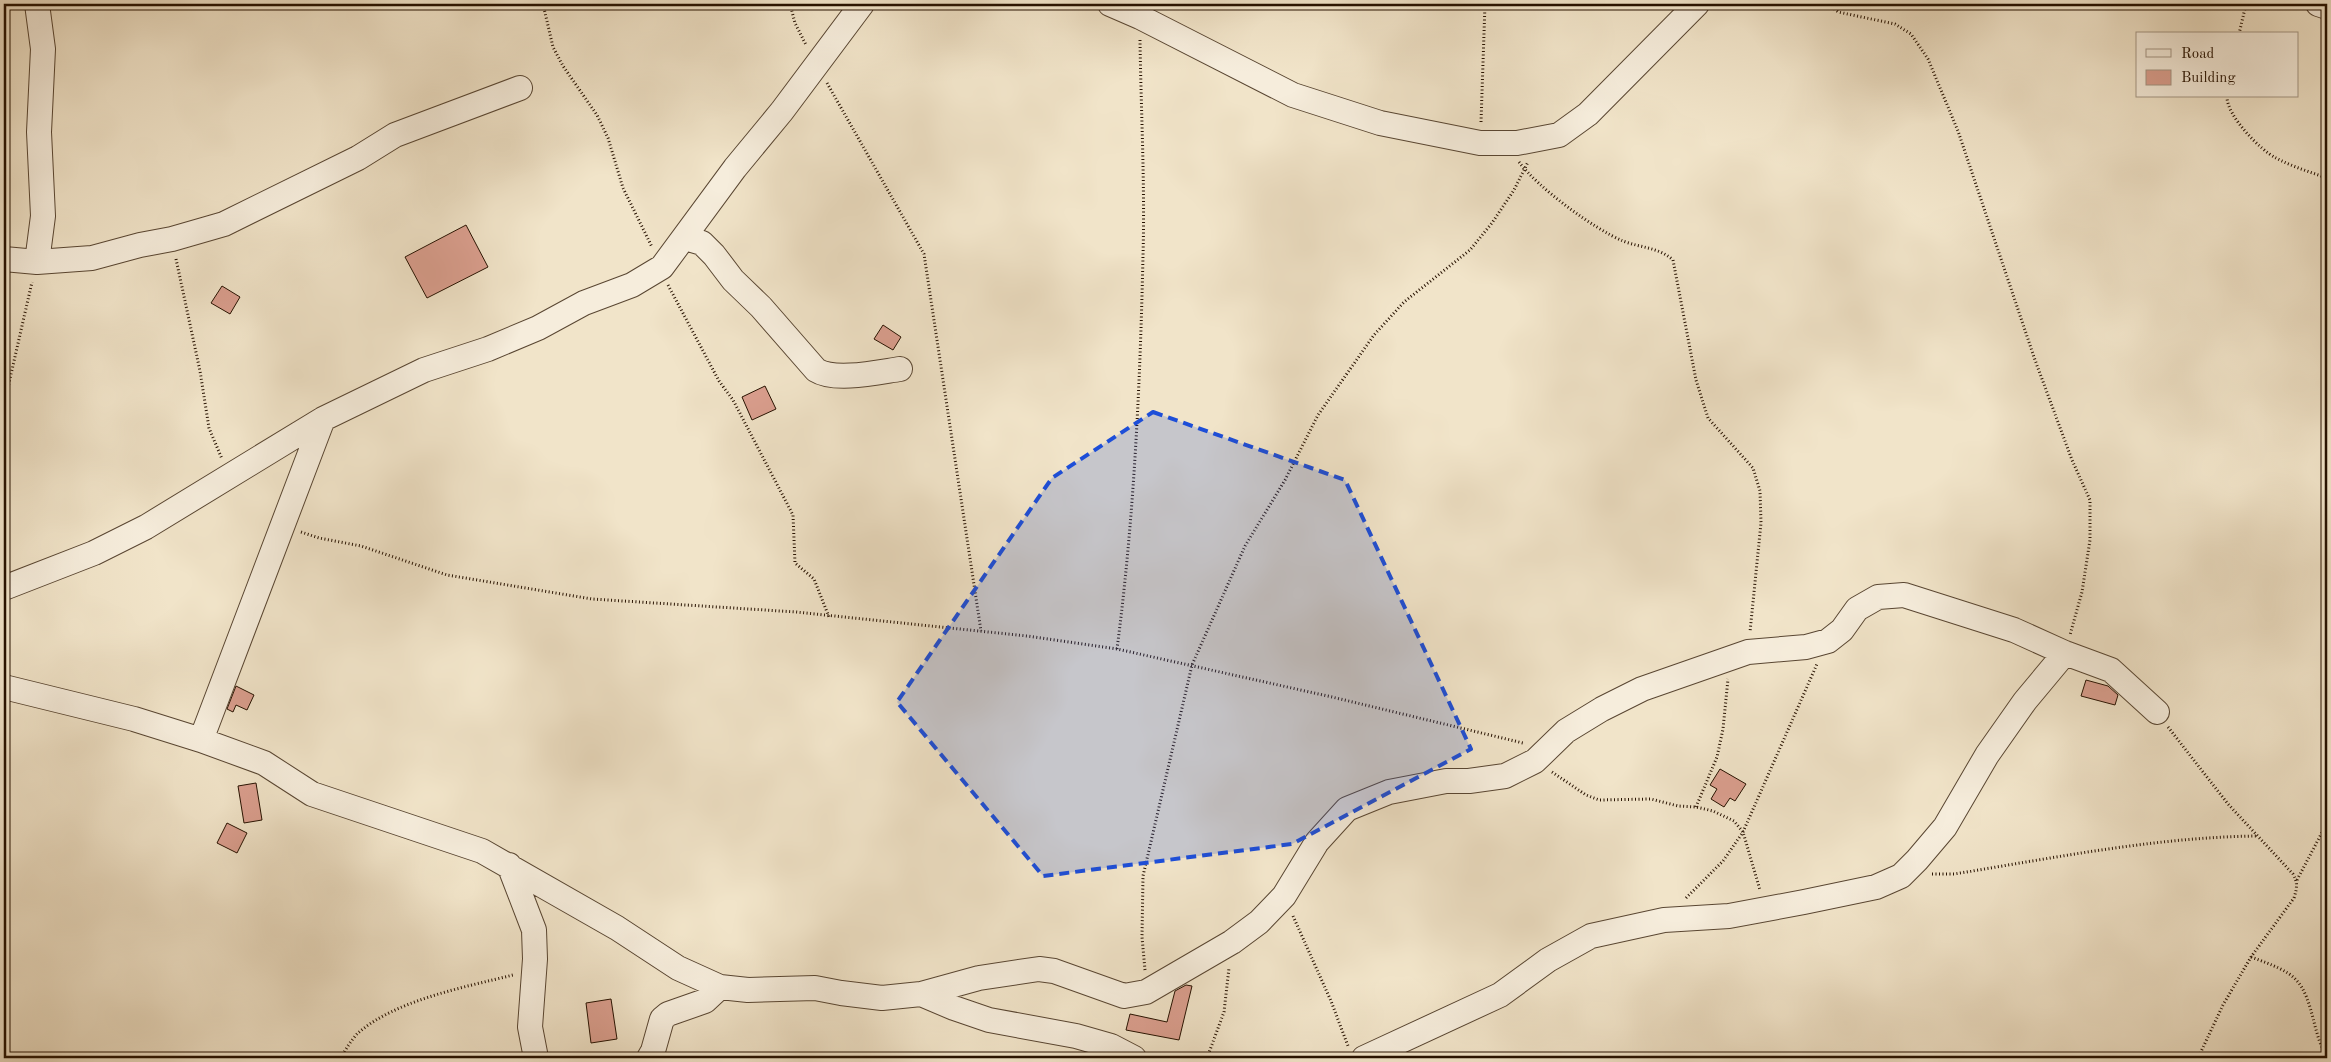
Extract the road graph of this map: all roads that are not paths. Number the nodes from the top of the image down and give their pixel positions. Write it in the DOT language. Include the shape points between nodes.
graph roads {
  1 [pos="37,4"];
  2 [pos="862,4"];
  3 [pos="1110,4"];
  4 [pos="1697,4"];
  5 [pos="2318,4"];
  6 [pos="2327,7"];
  7 [pos="520,88"];
  8 [pos="685,238"];
  9 [pos="4,259"];
  10 [pos="37,262"];
  11 [pos="900,369"];
  12 [pos="323,420"];
  13 [pos="4,588"];
  14 [pos="2065,653"];
  15 [pos="4,687"];
  16 [pos="2157,712"];
  17 [pos="201,740"];
  18 [pos="509,864"];
  19 [pos="720,987"];
  20 [pos="921,994"];
  21 [pos="1357,1054"];
  22 [pos="536,1058"];
  23 [pos="649,1058"];
  24 [pos="1134,1058"];
  1 -- 10 [label="street" via="43,49 39,132 43,216"];
  2 -- 8 [label="street"];
  3 -- 4 [label="street" via="1293,95 1380,123 1480,143 1517,144 1559,135 1588,114"];
  5 -- 6 [label="street"];
  7 -- 10 [label="street" via="395,135 358,158 224,224 172,240 140,244 92,258"];
  8 -- 11 [label="street" via="702,243 732,280 822,374 857,375"];
  8 -- 12 [label="street" via="662,268 632,285 584,303 538,328 488,349 424,370"];
  9 -- 10 [label="street"];
  12 -- 13 [label="street" via="146,527 94,553"];
  12 -- 17 [label="street"];
  14 -- 16 [label="street" via="2110,670"];
  14 -- 20 [label="street" via="2014,630 1904,595 1878,597 1858,609 1842,630 1828,641 1739,656 1642,689 1566,731 1542,754 1505,776 1446,781 1389,792 1347,809 1317,842 1284,896 1259,922 1232,942 1146,992 1124,996 1054,971 1039,969 979,978"];
  14 -- 21 [label="street" via="1986,755 1945,826 1901,876 1876,887 1766,909 1729,916 1664,920 1591,936 1548,960 1500,995"];
  15 -- 17 [label="street" via="134,719"];
  17 -- 18 [label="street" via="264,764 312,794 482,850"];
  18 -- 19 [label="street" via="678,968"];
  18 -- 22 [label="street" via="534,930 530,1027"];
  19 -- 20 [label="street" via="748,990 815,988 882,998"];
  19 -- 23 [label="street" via="704,1001 662,1019 654,1051"];
  20 -- 24 [label="street" via="989,1020 1076,1036 1111,1046"];
}
